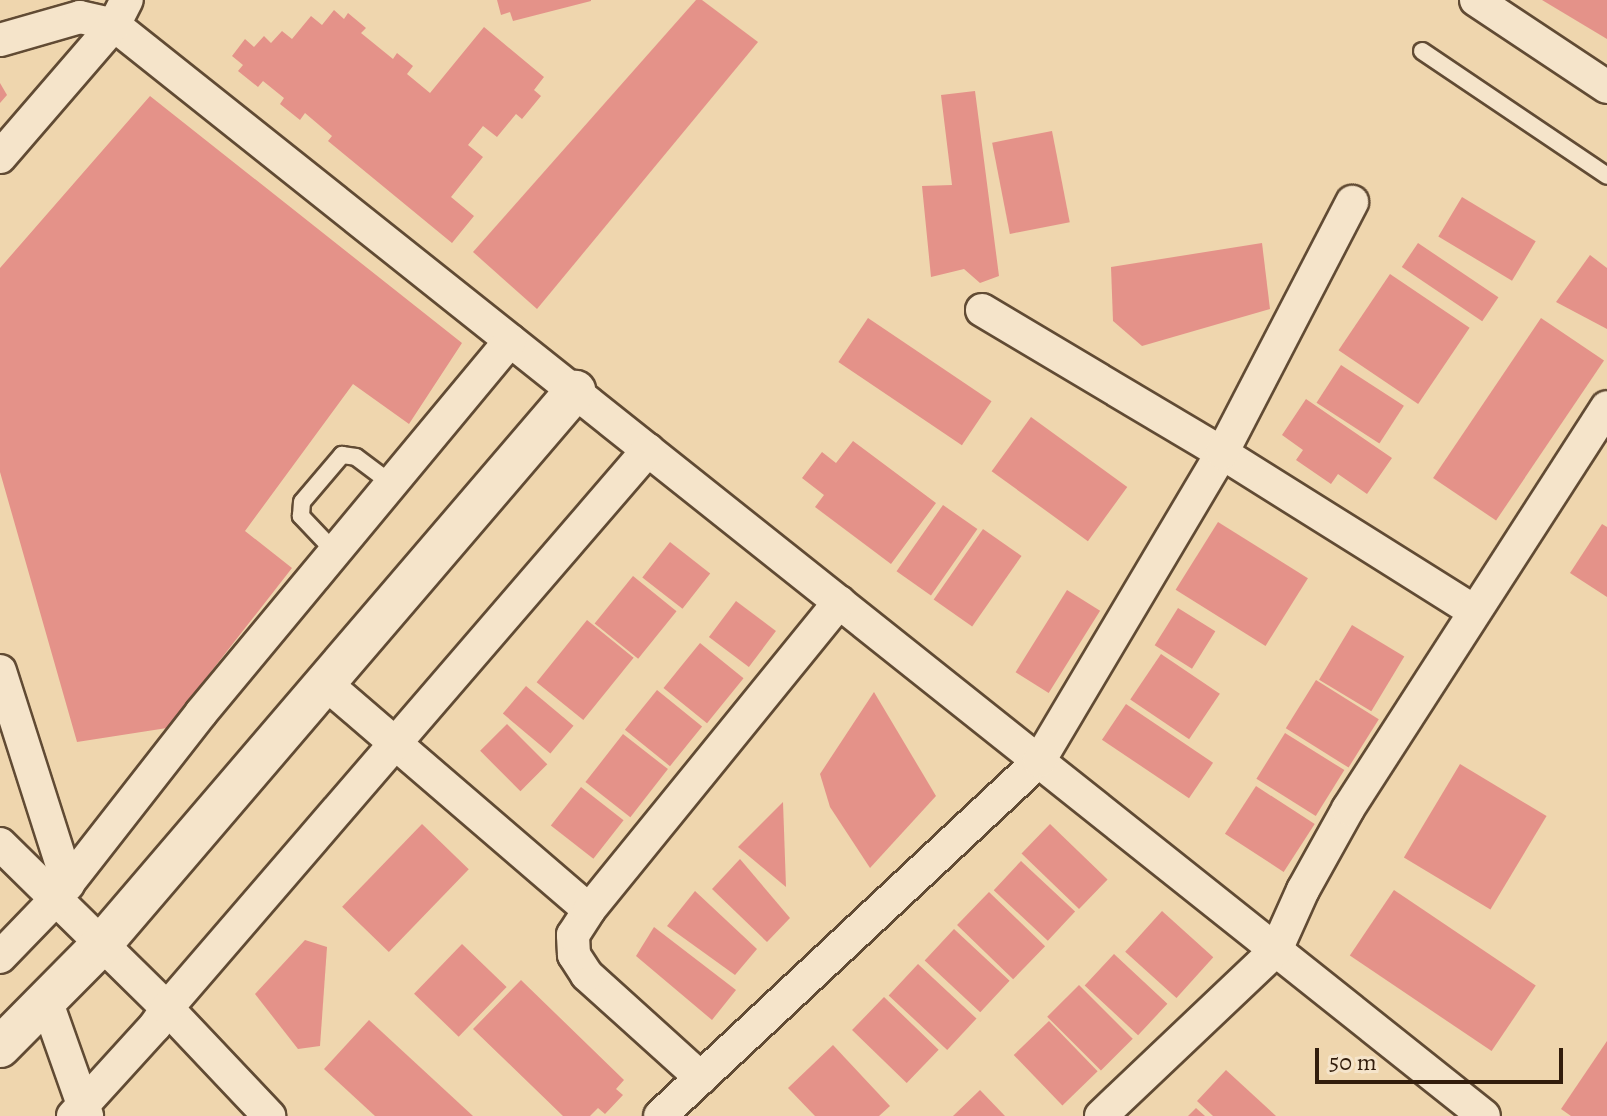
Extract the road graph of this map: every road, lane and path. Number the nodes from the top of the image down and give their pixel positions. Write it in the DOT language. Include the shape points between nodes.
graph roads {
  1 [pos="1476,0"];
  2 [pos="121,12"];
  3 [pos="0,40"];
  4 [pos="1422,51"];
  5 [pos="1607,87"];
  6 [pos="0,157"];
  7 [pos="1607,176"];
  8 [pos="1352,202"];
  9 [pos="982,310"];
  10 [pos="510,341"];
  11 [pos="575,391"];
  12 [pos="1607,407"];
  13 [pos="648,450"];
  14 [pos="1222,453"];
  15 [pos="392,484"];
  16 [pos="335,552"];
  17 [pos="839,602"];
  18 [pos="1474,611"];
  19 [pos="0,671"];
  20 [pos="325,683"];
  21 [pos="396,744"];
  22 [pos="1039,761"];
  23 [pos="0,844"];
  24 [pos="62,892"];
  25 [pos="589,910"];
  26 [pos="100,946"];
  27 [pos="1276,950"];
  28 [pos="0,957"];
  29 [pos="46,1000"];
  30 [pos="167,1008"];
  31 [pos="0,1047"];
  32 [pos="701,1078"];
  33 [pos="81,1112"];
  34 [pos="269,1116"];
  35 [pos="660,1116"];
  36 [pos="1101,1116"];
  37 [pos="1484,1116"];
  1 -- 5 [label="street"];
  2 -- 3 [label="street" via="80,17"];
  2 -- 6 [label="street"];
  2 -- 10 [label="street"];
  4 -- 7 [label="lane"];
  8 -- 14 [label="street"];
  9 -- 14 [label="street"];
  10 -- 11 [label="street"];
  10 -- 15 [label="street"];
  11 -- 13 [label="street"];
  11 -- 20 [label="street"];
  12 -- 18 [label="street"];
  13 -- 17 [label="street"];
  13 -- 21 [label="street"];
  14 -- 18 [label="street"];
  14 -- 22 [label="street"];
  15 -- 16 [label="street"];
  15 -- 16 [label="lane" via="356,457 342,455 302,502 301,516"];
  16 -- 24 [label="street"];
  17 -- 22 [label="street"];
  17 -- 25 [label="street"];
  18 -- 27 [label="street" via="1348,809"];
  19 -- 24 [label="street"];
  20 -- 21 [label="street"];
  20 -- 26 [label="street"];
  21 -- 25 [label="street"];
  21 -- 30 [label="street"];
  22 -- 27 [label="street"];
  22 -- 32 [label="street"];
  23 -- 24 [label="street"];
  24 -- 26 [label="street"];
  24 -- 28 [label="street"];
  25 -- 32 [label="street" via="573,935 574,955 587,975"];
  26 -- 29 [label="street"];
  26 -- 30 [label="street"];
  27 -- 36 [label="street"];
  27 -- 37 [label="street"];
  29 -- 31 [label="street"];
  29 -- 33 [label="street"];
  30 -- 33 [label="street"];
  30 -- 34 [label="street"];
  32 -- 35 [label="street"];
}
